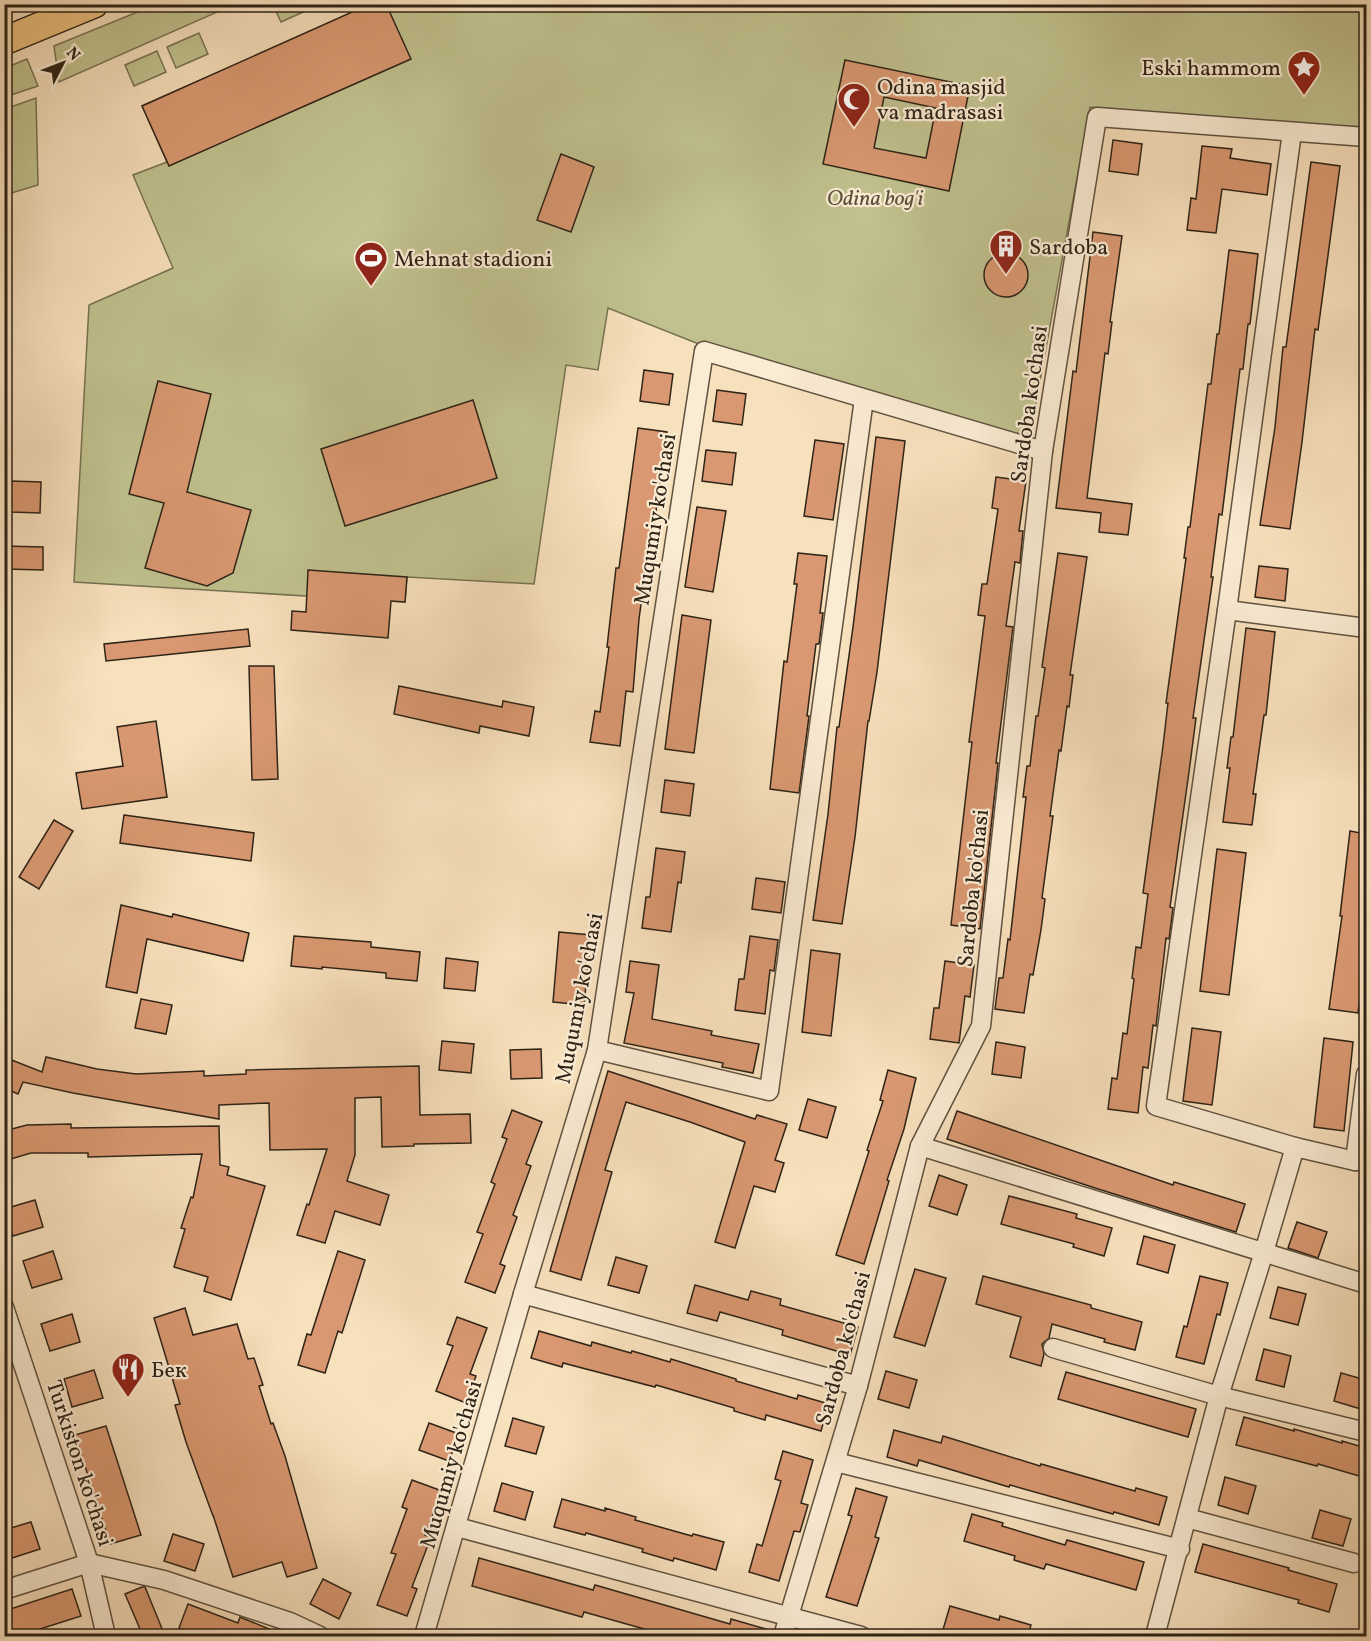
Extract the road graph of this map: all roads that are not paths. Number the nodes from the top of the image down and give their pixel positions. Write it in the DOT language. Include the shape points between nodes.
graph roads {
  1 [pos="94,4"];
  2 [pos="4,41"];
  3 [pos="1292,132"];
  4 [pos="1366,137"];
  5 [pos="864,399"];
  6 [pos="1043,451"];
  7 [pos="1227,610"];
  8 [pos="1366,628"];
  9 [pos="597,1050"];
  10 [pos="1366,1074"];
  11 [pos="920,1146"];
  12 [pos="1294,1147"];
  13 [pos="1361,1161"];
  14 [pos="1264,1252"];
  15 [pos="1366,1284"];
  16 [pos="523,1294"];
  17 [pos="4,1307"];
  18 [pos="10,1343"];
  19 [pos="1053,1348"];
  20 [pos="858,1386"];
  21 [pos="1219,1396"];
  22 [pos="1366,1432"];
  23 [pos="836,1462"];
  24 [pos="1187,1518"];
  25 [pos="457,1527"];
  26 [pos="1180,1549"];
  27 [pos="89,1563"];
  28 [pos="1354,1563"];
  29 [pos="4,1590"];
  30 [pos="788,1616"];
  31 [pos="106,1636"];
  32 [pos="320,1636"];
  33 [pos="424,1636"];
  34 [pos="783,1636"];
  35 [pos="861,1636"];
  36 [pos="1155,1636"];
  1 -- 2 [label="main road"];
  3 -- 4 [label="street"];
  3 -- 6 [label="street, Sardoba ko'chasi" via="1097,117"];
  3 -- 7 [label="street"];
  5 -- 6 [label="street"];
  5 -- 9 [label="street, Muqumiy ko'chasi" via="704,351"];
  5 -- 9 [label="street" via="769,1091"];
  6 -- 11 [label="street, Sardoba ko'chasi" via="981,1026"];
  7 -- 8 [label="street"];
  7 -- 12 [label="street" via="1156,1106"];
  9 -- 16 [label="street, Muqumiy ko'chasi"];
  10 -- 13 [label="street"];
  11 -- 14 [label="street"];
  11 -- 20 [label="street, Sardoba ko'chasi"];
  12 -- 13 [label="street"];
  12 -- 14 [label="street"];
  14 -- 15 [label="street"];
  14 -- 21 [label="street"];
  16 -- 20 [label="street"];
  16 -- 25 [label="street, Muqumiy ko'chasi"];
  17 -- 18 [label="street, Turkiston ko'chasi"];
  18 -- 27 [label="street, Turkiston ko'chasi"];
  19 -- 21 [label="street"];
  20 -- 23 [label="street, Sardoba ko'chasi"];
  21 -- 22 [label="street"];
  21 -- 24 [label="street"];
  23 -- 26 [label="street"];
  23 -- 30 [label="street, Sardoba ko'chasi"];
  24 -- 26 [label="street"];
  24 -- 28 [label="street"];
  25 -- 30 [label="street"];
  25 -- 33 [label="street, Muqumiy ko'chasi"];
  26 -- 36 [label="street"];
  27 -- 29 [label="street"];
  27 -- 31 [label="street, Turkiston ko'chasi"];
  27 -- 32 [label="street" via="164,1580 290,1622"];
  30 -- 34 [label="street, Sardoba ko'chasi"];
  30 -- 35 [label="street"];
}
